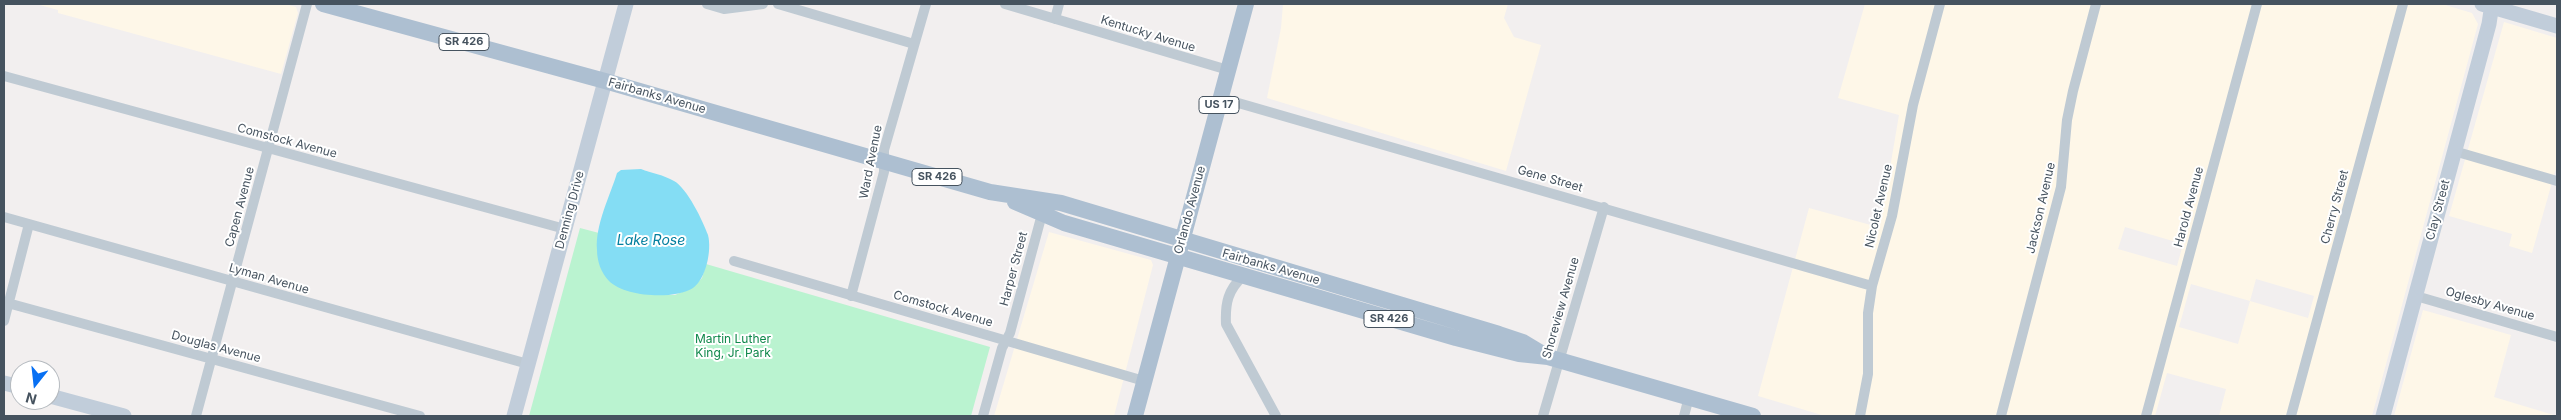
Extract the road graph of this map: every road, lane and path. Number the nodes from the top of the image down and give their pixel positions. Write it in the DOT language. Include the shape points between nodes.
graph roads {
  1 [pos="307,4"];
  2 [pos="323,4"];
  3 [pos="626,4"];
  4 [pos="707,4"];
  5 [pos="763,4"];
  6 [pos="778,4"];
  7 [pos="926,4"];
  8 [pos="1005,4"];
  9 [pos="1059,4"];
  10 [pos="1246,4"];
  11 [pos="1940,4"];
  12 [pos="2096,4"];
  13 [pos="2257,4"];
  14 [pos="2403,4"];
  15 [pos="2489,5"];
  16 [pos="1055,19"];
  17 [pos="2557,26"];
  18 [pos="914,44"];
  19 [pos="1228,70"];
  20 [pos="4,76"];
  21 [pos="605,81"];
  22 [pos="1221,98"];
  23 [pos="268,149"];
  24 [pos="2454,151"];
  25 [pos="884,162"];
  26 [pos="2557,181"];
  27 [pos="990,192"];
  28 [pos="1604,207"];
  29 [pos="1042,214"];
  30 [pos="4,217"];
  31 [pos="29,224"];
  32 [pos="565,229"];
  33 [pos="1182,240"];
  34 [pos="1177,256"];
  35 [pos="734,261"];
  36 [pos="1243,276"];
  37 [pos="232,281"];
  38 [pos="1872,286"];
  39 [pos="851,296"];
  40 [pos="2416,296"];
  41 [pos="6,303"];
  42 [pos="4,321"];
  43 [pos="2557,337"];
  44 [pos="1006,340"];
  45 [pos="211,358"];
  46 [pos="1554,358"];
  47 [pos="528,364"];
  48 [pos="1144,380"];
  49 [pos="1689,398"];
  50 [pos="60,399"];
  51 [pos="124,416"];
  52 [pos="196,416"];
  53 [pos="420,416"];
  54 [pos="514,416"];
  55 [pos="983,416"];
  56 [pos="1135,416"];
  57 [pos="1276,416"];
  58 [pos="1543,416"];
  59 [pos="1684,416"];
  60 [pos="1753,416"];
  61 [pos="1860,416"];
  62 [pos="2001,416"];
  63 [pos="2146,416"];
  64 [pos="2292,416"];
  65 [pos="2383,416"];
  1 -- 23 [label="street, Capen Avenue"];
  2 -- 21 [label="main road, Fairbanks Avenue / SR 426"];
  3 -- 21 [label="street, Denning Drive"];
  4 -- 5 [label="street" via="724,9"];
  6 -- 18 [label="street"];
  7 -- 18 [label="street, Ward Avenue"];
  8 -- 16 [label="street, Kentucky Avenue"];
  9 -- 16 [label="street"];
  10 -- 19 [label="main road, Orlando Avenue / US 17"];
  11 -- 38 [label="street, Nicolet Avenue" via="1913,105 1892,216"];
  12 -- 62 [label="street, Jackson Avenue" via="2072,91 2061,187"];
  13 -- 63 [label="street, Harold Avenue"];
  14 -- 64 [label="street, Cherry Street"];
  15 -- 17 [label="street"];
  15 -- 24 [label="street, Clay Street" via="2489,24"];
  16 -- 19 [label="street, Kentucky Avenue"];
  18 -- 25 [label="street, Ward Avenue" via="884,150"];
  19 -- 22 [label="main road, Orlando Avenue / US 17"];
  20 -- 23 [label="street, Comstock Avenue"];
  21 -- 25 [label="main road, Fairbanks Avenue / SR 426"];
  21 -- 32 [label="street, Denning Drive"];
  22 -- 28 [label="street, Gene Street"];
  22 -- 33 [label="main road, Orlando Avenue / US 17"];
  23 -- 32 [label="street, Comstock Avenue"];
  23 -- 37 [label="street, Capen Avenue"];
  24 -- 26 [label="street"];
  24 -- 40 [label="street, Clay Street"];
  25 -- 27 [label="main road, Fairbanks Avenue / SR 426"];
  25 -- 39 [label="street, Ward Avenue"];
  27 -- 29 [label="main road, Fairbanks Avenue / SR 426"];
  27 -- 33 [label="main road, Fairbanks Avenue / SR 426" via="1060,203"];
  28 -- 38 [label="street, Gene Street"];
  28 -- 46 [label="street, Shoreview Avenue"];
  29 -- 34 [label="main road, Fairbanks Avenue / SR 426"];
  29 -- 44 [label="street, Harper Street"];
  30 -- 31 [label="street, Lyman Avenue"];
  31 -- 37 [label="street, Lyman Avenue"];
  31 -- 41 [label="street"];
  32 -- 47 [label="street, Denning Drive"];
  33 -- 34 [label="main road, Orlando Avenue / US 17"];
  33 -- 46 [label="main road, Fairbanks Avenue / SR 426" via="1523,342"];
  34 -- 36 [label="main road, Fairbanks Avenue / SR 426"];
  34 -- 48 [label="main road, Orlando Avenue / US 17"];
  35 -- 39 [label="street, Comstock Avenue"];
  36 -- 46 [label="main road, Fairbanks Avenue / SR 426" via="1456,338 1519,354"];
  36 -- 57 [label="street" via="1228,293 1226,324"];
  37 -- 45 [label="street, Capen Avenue"];
  37 -- 47 [label="street, Lyman Avenue"];
  38 -- 61 [label="street, Nicolet Avenue" via="1868,313 1868,374"];
  39 -- 44 [label="street, Comstock Avenue"];
  40 -- 43 [label="street, Oglesby Avenue"];
  40 -- 65 [label="street, Clay Street"];
  41 -- 42 [label="street"];
  41 -- 45 [label="street, Douglas Avenue"];
  44 -- 48 [label="street, Comstock Avenue"];
  44 -- 55 [label="street, Harper Street"];
  45 -- 52 [label="street, Capen Avenue"];
  45 -- 53 [label="street, Douglas Avenue"];
  46 -- 49 [label="main road, Fairbanks Avenue / SR 426"];
  46 -- 58 [label="street, Shoreview Avenue"];
  47 -- 54 [label="street, Denning Drive"];
  48 -- 56 [label="main road, Orlando Avenue / US 17"];
  49 -- 59 [label="street"];
  49 -- 60 [label="main road, Fairbanks Avenue / SR 426"];
  50 -- 51 [label="street"];
}
